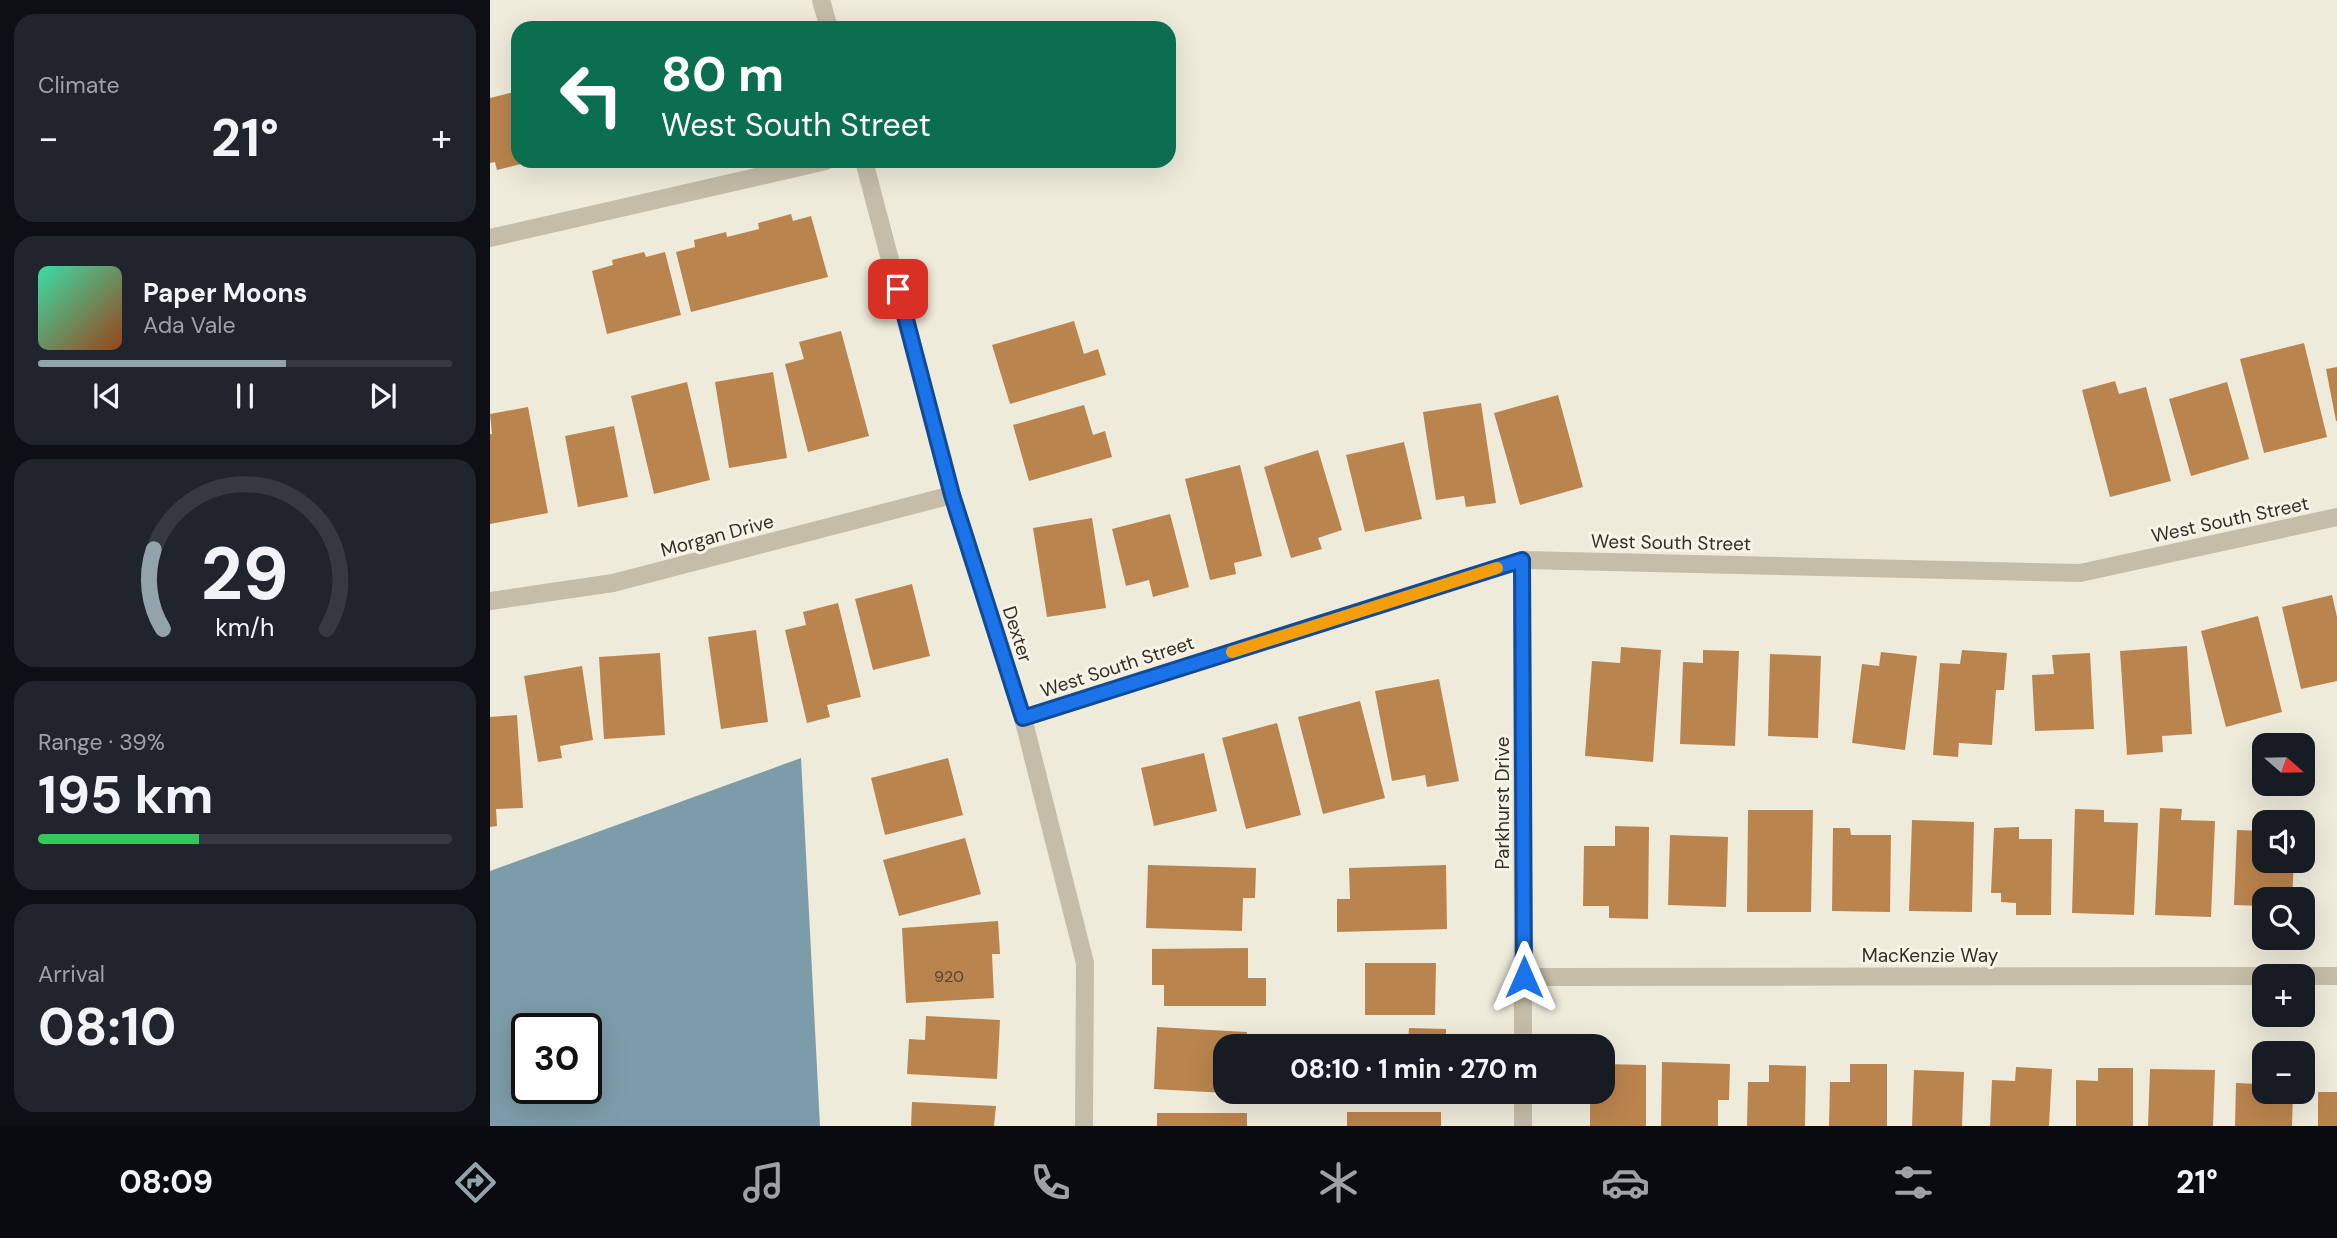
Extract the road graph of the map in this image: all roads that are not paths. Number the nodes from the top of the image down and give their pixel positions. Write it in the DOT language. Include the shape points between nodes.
graph roads {
  1 [pos="821,0"];
  2 [pos="827,21"];
  3 [pos="795,168"];
  4 [pos="866,168"];
  5 [pos="490,238"];
  6 [pos="952,495"];
  7 [pos="2337,517"];
  8 [pos="1522,560"];
  9 [pos="490,601"];
  10 [pos="1023,718"];
  11 [pos="2337,976"];
  12 [pos="1524,977"];
  13 [pos="1523,1034"];
  14 [pos="1523,1104"];
  15 [pos="1084,1126"];
  16 [pos="1523,1126"];
  1 -- 2 [label="street"];
  3 -- 5 [label="street"];
  4 -- 6 [label="street, Dexter"];
  6 -- 9 [label="street, Morgan Drive" via="613,583"];
  6 -- 10 [label="street, Dexter"];
  7 -- 8 [label="street, West South Street" via="2080,573"];
  8 -- 10 [label="street, West South Street"];
  8 -- 12 [label="street, Parkhurst Drive"];
  10 -- 15 [label="street, Dexter" via="1085,963"];
  11 -- 12 [label="street, MacKenzie Way"];
  12 -- 13 [label="street, Parkhurst Drive"];
  14 -- 16 [label="street"];
}
